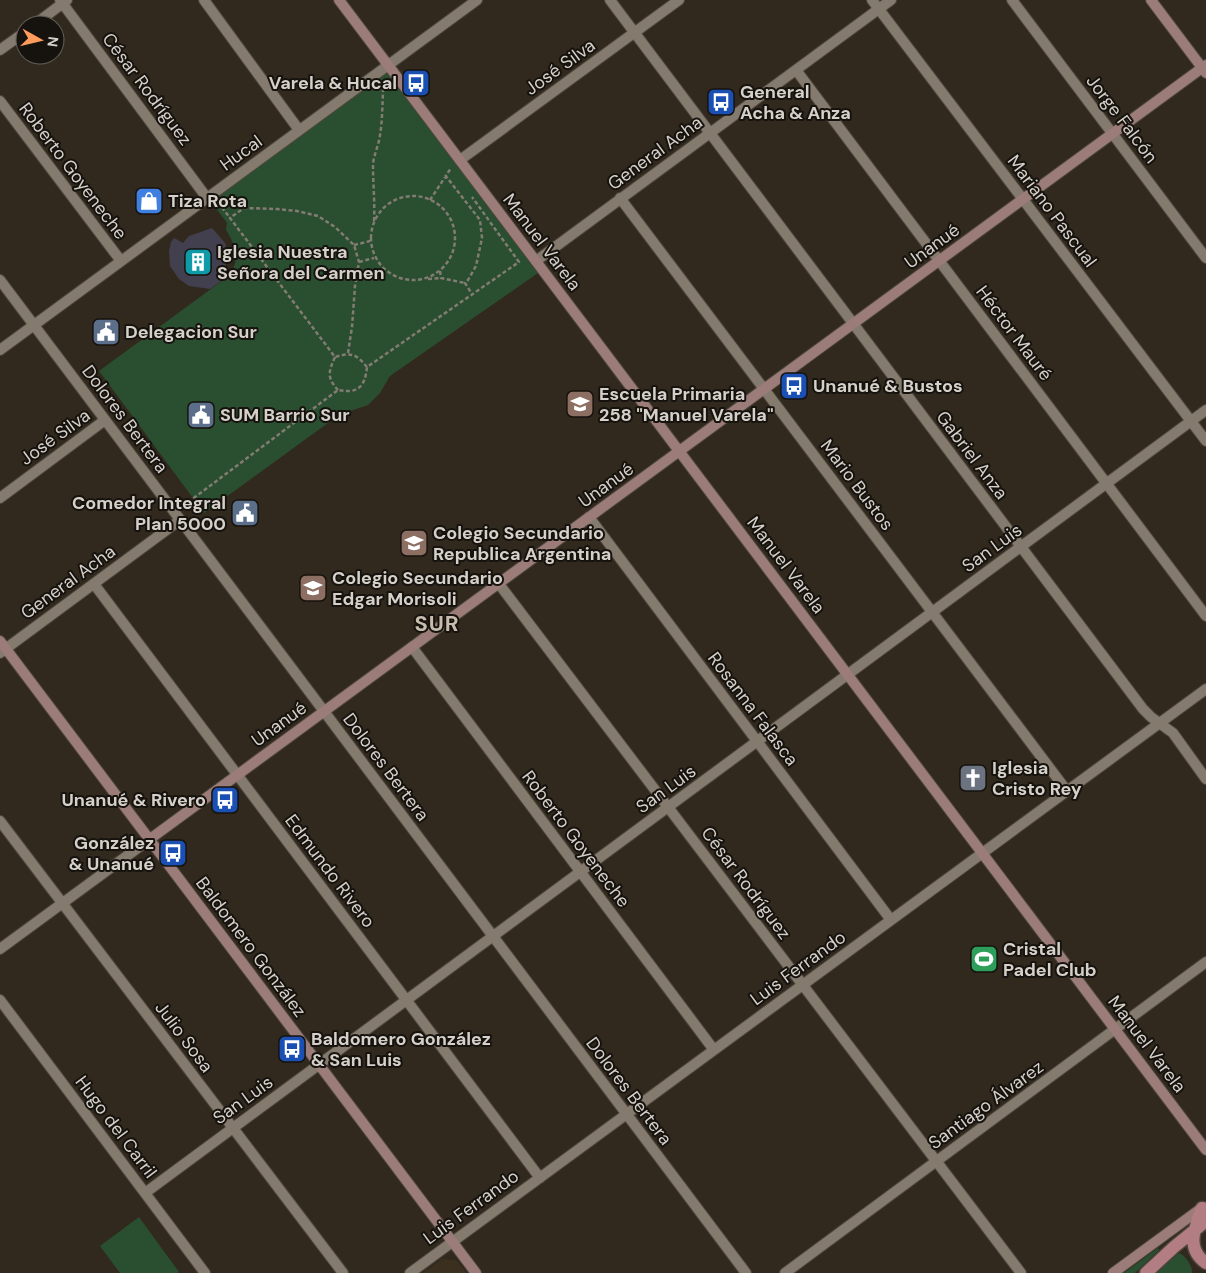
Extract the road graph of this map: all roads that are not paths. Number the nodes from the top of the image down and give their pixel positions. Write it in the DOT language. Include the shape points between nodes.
graph roads {
  1 [pos="204,0"];
  2 [pos="339,0"];
  3 [pos="475,0"];
  4 [pos="610,0"];
  5 [pos="679,0"];
  6 [pos="890,0"];
  7 [pos="1012,0"];
  8 [pos="1151,0"];
  9 [pos="64,1"];
  10 [pos="876,4"];
  11 [pos="46,15"];
  12 [pos="634,32"];
  13 [pos="15,39"];
  14 [pos="0,50"];
  15 [pos="388,65"];
  16 [pos="1205,69"];
  17 [pos="796,70"];
  18 [pos="0,101"];
  19 [pos="299,130"];
  20 [pos="710,133"];
  21 [pos="1112,134"];
  22 [pos="460,160"];
  23 [pos="207,198"];
  24 [pos="620,198"];
  25 [pos="1023,199"];
  26 [pos="1206,258"];
  27 [pos="536,260"];
  28 [pos="121,261"];
  29 [pos="939,261"];
  30 [pos="0,280"];
  31 [pos="853,324"];
  32 [pos="34,325"];
  33 [pos="0,350"];
  34 [pos="764,389"];
  35 [pos="1206,410"];
  36 [pos="105,420"];
  37 [pos="1191,421"];
  38 [pos="1206,441"];
  39 [pos="679,451"];
  40 [pos="1107,484"];
  41 [pos="0,498"];
  42 [pos="178,516"];
  43 [pos="590,517"];
  44 [pos="1021,547"];
  45 [pos="94,584"];
  46 [pos="498,584"];
  47 [pos="932,612"];
  48 [pos="1206,616"];
  49 [pos="2,647"];
  50 [pos="412,647"];
  51 [pos="848,675"];
  52 [pos="1206,689"];
  53 [pos="324,712"];
  54 [pos="1160,723"];
  55 [pos="757,742"];
  56 [pos="237,775"];
  57 [pos="1206,779"];
  58 [pos="1067,791"];
  59 [pos="668,807"];
  60 [pos="0,821"];
  61 [pos="150,839"];
  62 [pos="982,853"];
  63 [pos="580,872"];
  64 [pos="62,903"];
  65 [pos="891,920"];
  66 [pos="493,936"];
  67 [pos="0,949"];
  68 [pos="1206,962"];
  69 [pos="803,985"];
  70 [pos="0,1000"];
  71 [pos="406,1000"];
  72 [pos="1115,1029"];
  73 [pos="714,1050"];
  74 [pos="319,1065"];
  75 [pos="626,1114"];
  76 [pos="233,1128"];
  77 [pos="1206,1150"];
  78 [pos="937,1161"];
  79 [pos="540,1178"];
  80 [pos="145,1193"];
  81 [pos="1204,1207"];
  82 [pos="1206,1222"];
  83 [pos="1194,1230"];
  84 [pos="452,1242"];
  85 [pos="1206,1263"];
  86 [pos="205,1273"];
  87 [pos="343,1273"];
  88 [pos="410,1273"];
  89 [pos="476,1273"];
  90 [pos="746,1273"];
  91 [pos="786,1273"];
  92 [pos="1022,1273"];
  93 [pos="1113,1273"];
  94 [pos="1146,1273"];
  1 -- 19 [label="street"];
  2 -- 15 [label="street, Manuel Varela"];
  3 -- 15 [label="street, Hucal"];
  4 -- 12 [label="street, Gabriel Anza"];
  5 -- 12 [label="street, José Silva"];
  6 -- 10 [label="street, General Acha"];
  7 -- 21 [label="street, Jorge Falcón"];
  8 -- 16 [label="street"];
  9 -- 11 [label="street"];
  9 -- 23 [label="street, César Rodríguez"];
  10 -- 17 [label="street, General Acha"];
  10 -- 25 [label="street, Mariano Pascual"];
  12 -- 20 [label="street, Gabriel Anza"];
  12 -- 22 [label="street, José Silva"];
  13 -- 14 [label="street"];
  15 -- 19 [label="street, Hucal"];
  15 -- 22 [label="street, Manuel Varela"];
  16 -- 21 [label="street, Unanué"];
  17 -- 20 [label="street, General Acha"];
  17 -- 29 [label="street, Héctor Mauré"];
  18 -- 28 [label="street, Roberto Goyeneche"];
  19 -- 23 [label="street, Hucal"];
  20 -- 24 [label="street, General Acha"];
  20 -- 31 [label="street, Gabriel Anza"];
  21 -- 25 [label="street, Unanué"];
  21 -- 26 [label="street, Jorge Falcón"];
  22 -- 27 [label="street, Manuel Varela"];
  23 -- 28 [label="street, Hucal"];
  24 -- 27 [label="street, General Acha"];
  24 -- 34 [label="street, Mario Bustos"];
  25 -- 29 [label="street, Unanué"];
  25 -- 37 [label="street, Mariano Pascual"];
  27 -- 39 [label="street, Manuel Varela"];
  28 -- 32 [label="street, Hucal"];
  29 -- 31 [label="street, Unanué"];
  29 -- 40 [label="street, Héctor Mauré"];
  30 -- 32 [label="street, Dolores Bertera"];
  31 -- 34 [label="street, Unanué"];
  31 -- 44 [label="street, Gabriel Anza"];
  32 -- 33 [label="street, Hucal"];
  32 -- 36 [label="street, Dolores Bertera"];
  34 -- 39 [label="street, Unanué"];
  34 -- 47 [label="street, Mario Bustos"];
  35 -- 37 [label="street, San Luis"];
  36 -- 41 [label="street, José Silva"];
  36 -- 42 [label="street, Dolores Bertera"];
  37 -- 38 [label="street, Mariano Pascual"];
  37 -- 40 [label="street, San Luis"];
  39 -- 43 [label="street, Unanué"];
  39 -- 51 [label="street, Manuel Varela"];
  40 -- 44 [label="street, San Luis"];
  40 -- 48 [label="street, Héctor Mauré"];
  42 -- 45 [label="street, General Acha"];
  42 -- 53 [label="street, Dolores Bertera"];
  43 -- 46 [label="street, Unanué"];
  43 -- 55 [label="street, Rosanna Falasca"];
  44 -- 47 [label="street, San Luis"];
  44 -- 54 [label="street, Gabriel Anza" via="1144,710"];
  45 -- 49 [label="street, General Acha"];
  45 -- 56 [label="street, Edmundo Rivero"];
  46 -- 50 [label="street, Unanué"];
  46 -- 59 [label="street, César Rodríguez"];
  47 -- 51 [label="street, San Luis"];
  47 -- 58 [label="street, Mario Bustos"];
  49 -- 61 [label="street, Baldomero González"];
  50 -- 53 [label="street, Unanué"];
  50 -- 63 [label="street, Roberto Goyeneche"];
  51 -- 55 [label="street, San Luis"];
  51 -- 62 [label="street, Manuel Varela"];
  52 -- 54 [label="street, Luis Ferrando"];
  53 -- 56 [label="street, Unanué"];
  53 -- 66 [label="street, Dolores Bertera"];
  54 -- 57 [label="street, Gabriel Anza" via="1176,737"];
  54 -- 58 [label="street, Luis Ferrando"];
  55 -- 59 [label="street, San Luis"];
  55 -- 65 [label="street, Rosanna Falasca"];
  56 -- 61 [label="street, Unanué"];
  56 -- 71 [label="street, Edmundo Rivero"];
  58 -- 62 [label="street, Luis Ferrando"];
  59 -- 63 [label="street, San Luis"];
  59 -- 69 [label="street, César Rodríguez"];
  60 -- 64 [label="street, Julio Sosa"];
  61 -- 64 [label="street, Unanué"];
  61 -- 74 [label="street, Baldomero González"];
  62 -- 65 [label="street, Luis Ferrando"];
  62 -- 72 [label="street, Manuel Varela"];
  63 -- 66 [label="street, San Luis"];
  63 -- 73 [label="street, Roberto Goyeneche"];
  64 -- 67 [label="street, Unanué"];
  64 -- 76 [label="street, Julio Sosa"];
  65 -- 69 [label="street, Luis Ferrando"];
  66 -- 71 [label="street, San Luis"];
  66 -- 75 [label="street, Dolores Bertera"];
  68 -- 72 [label="street, Santiago Álvarez"];
  69 -- 73 [label="street, Luis Ferrando"];
  69 -- 78 [label="street, César Rodríguez"];
  70 -- 80 [label="street, Hugo del Carril"];
  71 -- 74 [label="street, San Luis"];
  71 -- 79 [label="street, Edmundo Rivero"];
  72 -- 77 [label="street, Manuel Varela"];
  72 -- 78 [label="street, Santiago Álvarez"];
  73 -- 75 [label="street, Luis Ferrando"];
  74 -- 76 [label="street, San Luis"];
  74 -- 84 [label="street, Baldomero González"];
  75 -- 79 [label="street, Luis Ferrando"];
  75 -- 90 [label="street, Dolores Bertera"];
  76 -- 80 [label="street, San Luis"];
  76 -- 87 [label="street, Julio Sosa"];
  78 -- 91 [label="street, Santiago Álvarez"];
  78 -- 92 [label="street, César Rodríguez"];
  79 -- 84 [label="street, Luis Ferrando"];
  80 -- 86 [label="street, Hugo del Carril"];
  81 -- 83 [label="main road"];
  81 -- 93 [label="street"];
  82 -- 83 [label="main road"];
  83 -- 85 [label="main road" via="1194,1249"];
  83 -- 94 [label="main road"];
  84 -- 88 [label="street, Luis Ferrando"];
  84 -- 89 [label="street, Baldomero González"];
}
